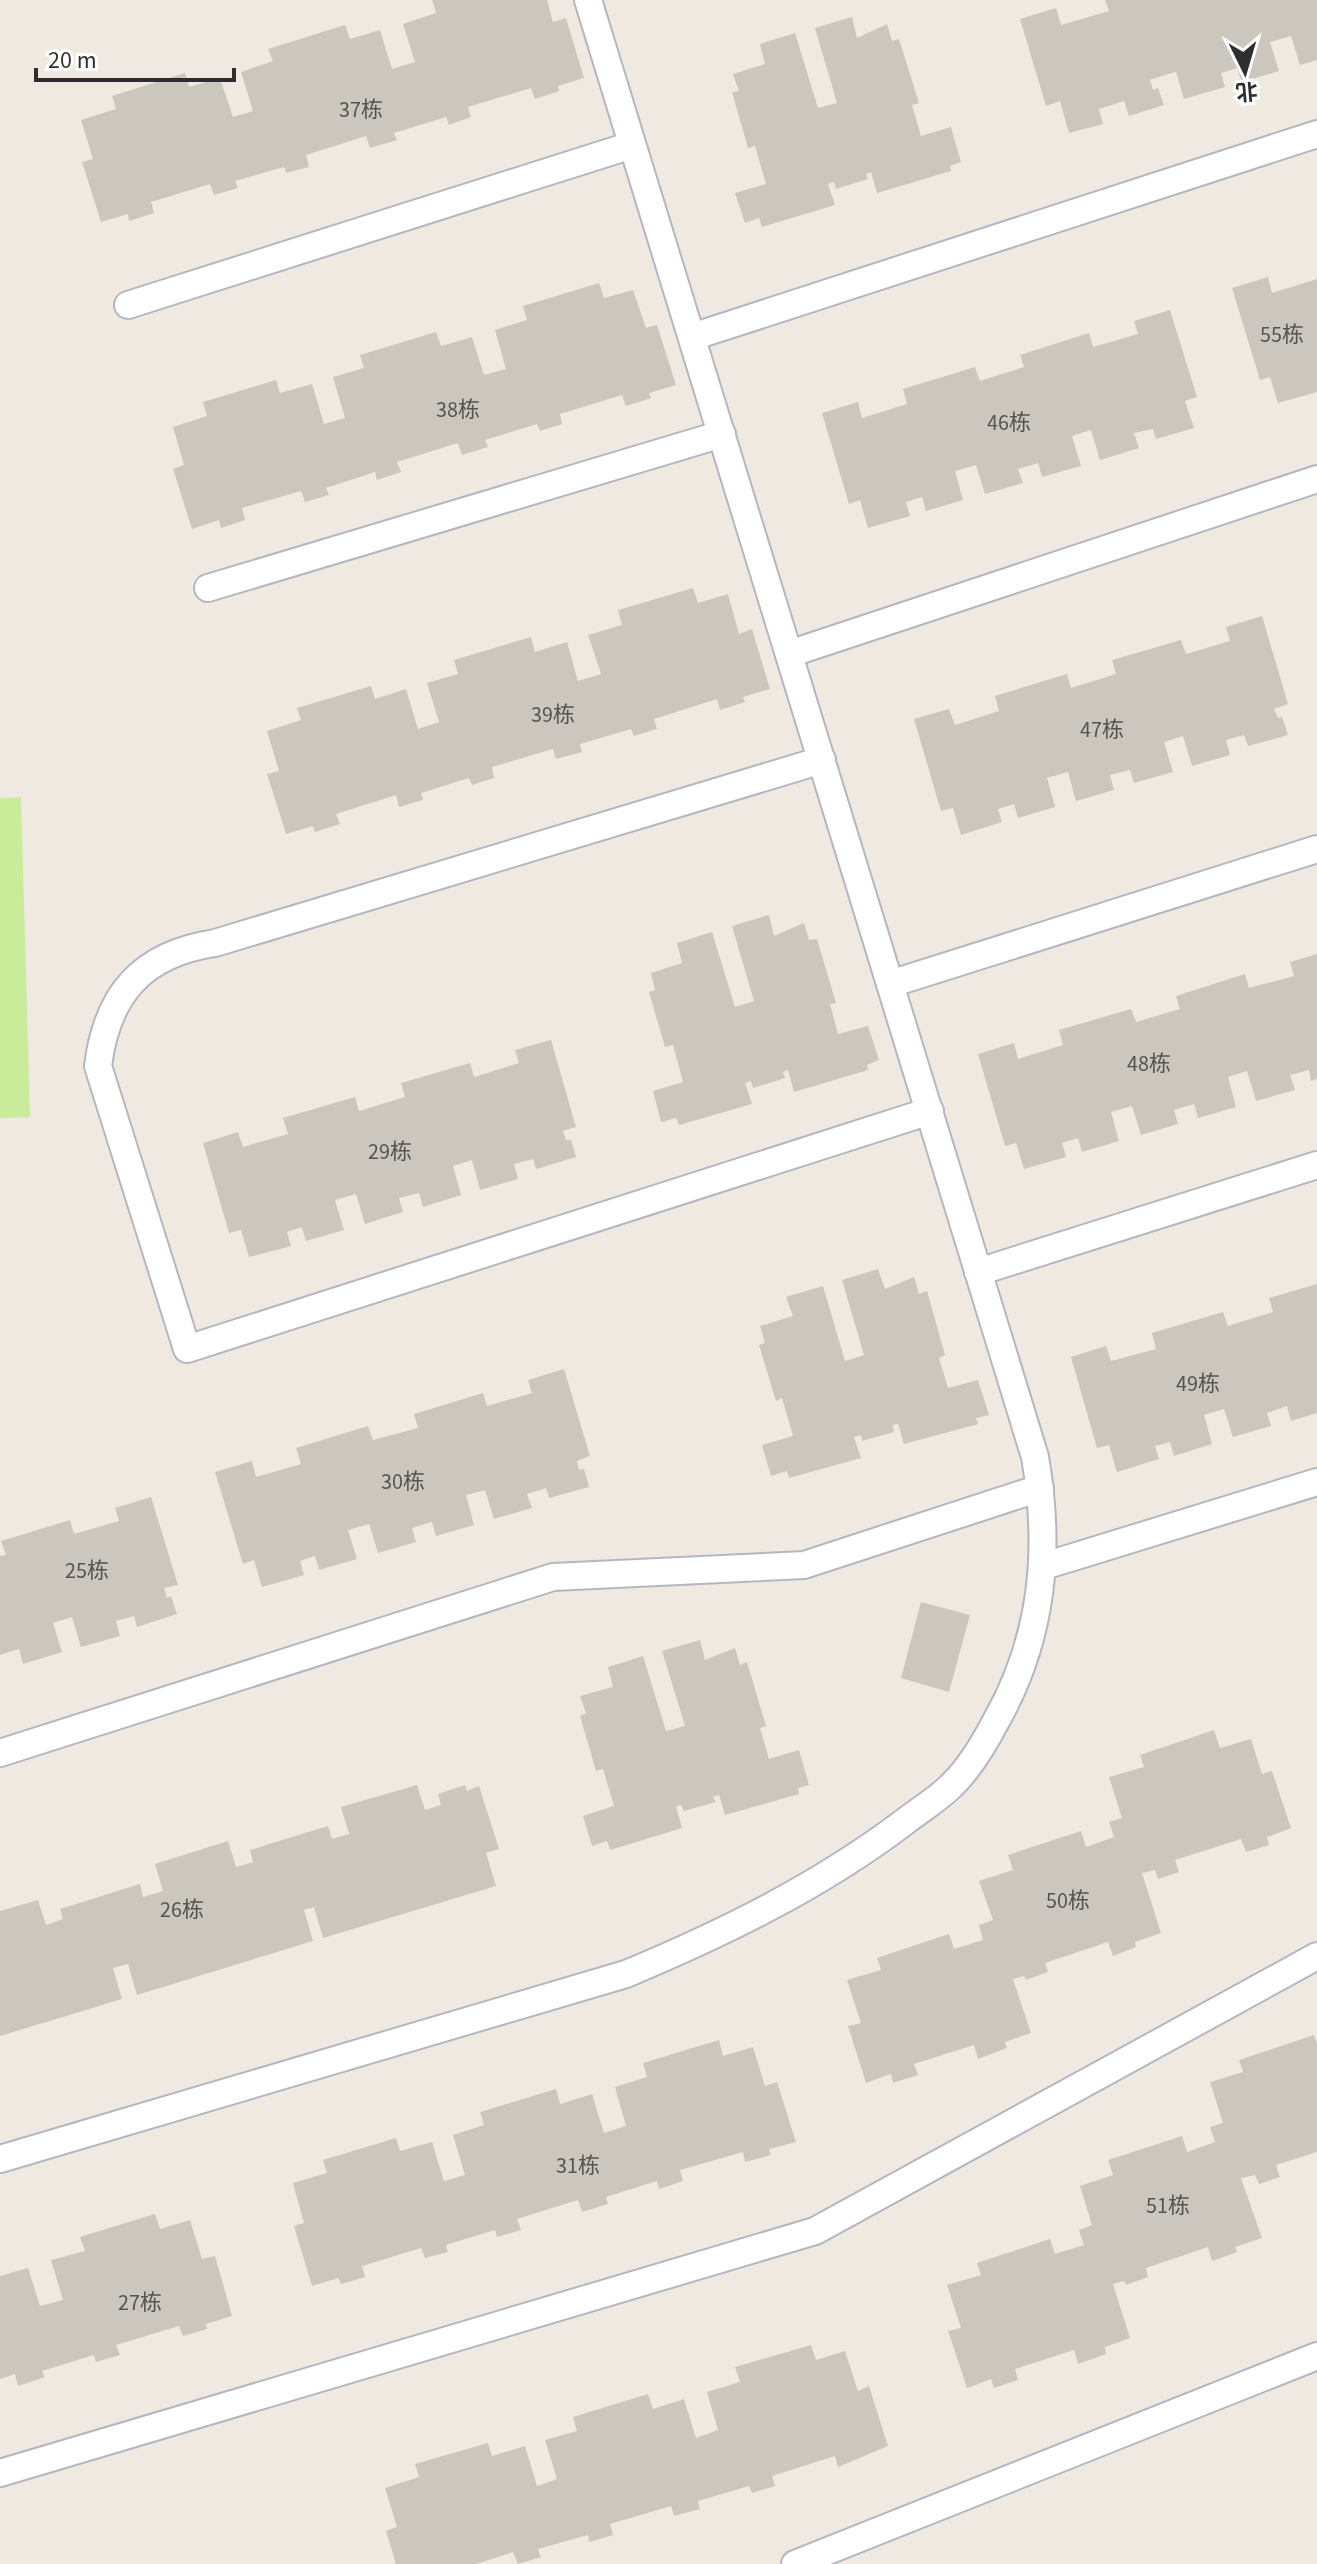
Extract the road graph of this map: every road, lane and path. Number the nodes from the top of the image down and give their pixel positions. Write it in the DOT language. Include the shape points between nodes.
graph roads {
  1 [pos="588,0"];
  2 [pos="1317,134"];
  3 [pos="632,145"];
  4 [pos="128,305"];
  5 [pos="692,337"];
  6 [pos="722,434"];
  7 [pos="1317,479"];
  8 [pos="208,588"];
  9 [pos="789,654"];
  10 [pos="822,760"];
  11 [pos="1317,849"];
  12 [pos="890,984"];
  13 [pos="930,1111"];
  14 [pos="1317,1165"];
  15 [pos="978,1272"];
  16 [pos="1317,1482"];
  17 [pos="1040,1488"];
  18 [pos="1044,1566"];
  19 [pos="0,1753"];
  20 [pos="1317,1956"];
  21 [pos="0,2159"];
  22 [pos="1317,2356"];
  23 [pos="0,2473"];
  24 [pos="795,2564"];
  1 -- 3 [label="lane"];
  2 -- 5 [label="lane"];
  3 -- 4 [label="lane"];
  3 -- 5 [label="lane"];
  5 -- 6 [label="lane"];
  6 -- 8 [label="lane"];
  6 -- 9 [label="lane"];
  7 -- 9 [label="lane"];
  9 -- 10 [label="lane"];
  10 -- 12 [label="lane"];
  10 -- 13 [label="lane" via="184,948 154,962 130,983 112,1008 98,1066 187,1349"];
  11 -- 12 [label="lane"];
  12 -- 13 [label="lane"];
  13 -- 15 [label="lane"];
  14 -- 15 [label="lane"];
  15 -- 17 [label="lane"];
  16 -- 18 [label="lane"];
  17 -- 18 [label="lane"];
  17 -- 19 [label="lane" via="804,1565 553,1577"];
  18 -- 21 [label="lane" via="1024,1664 981,1749 951,1786 800,1891 714,1937 613,1979"];
  20 -- 23 [label="lane" via="815,2231"];
  22 -- 24 [label="lane"];
}
